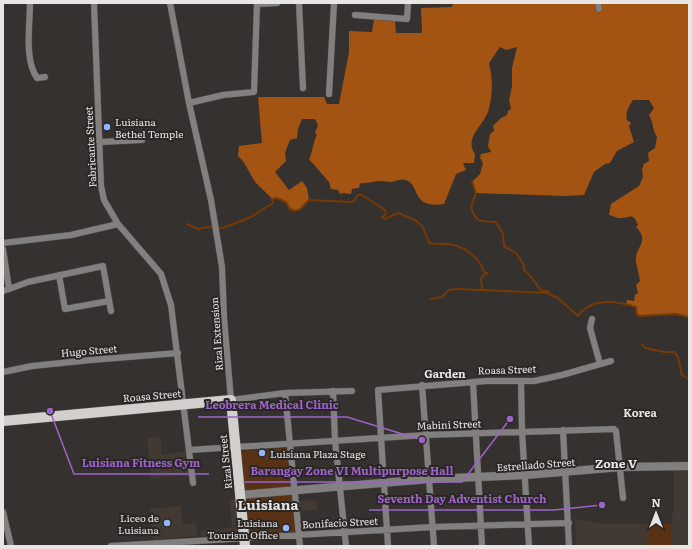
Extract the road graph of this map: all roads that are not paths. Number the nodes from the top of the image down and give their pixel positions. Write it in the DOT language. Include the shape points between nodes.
graph roads {
  1 [pos="30,3"];
  2 [pos="94,3"];
  3 [pos="170,3"];
  4 [pos="277,3"];
  5 [pos="299,3"];
  6 [pos="334,3"];
  7 [pos="408,3"];
  8 [pos="355,15"];
  9 [pos="46,78"];
  10 [pos="303,88"];
  11 [pos="329,94"];
  12 [pos="189,103"];
  13 [pos="142,140"];
  14 [pos="99,142"];
  15 [pos="118,224"];
  16 [pos="3,242"];
  17 [pos="3,249"];
  18 [pos="59,275"];
  19 [pos="10,289"];
  20 [pos="3,291"];
  21 [pos="109,301"];
  22 [pos="110,311"];
  23 [pos="592,319"];
  24 [pos="178,353"];
  25 [pos="611,361"];
  26 [pos="600,364"];
  27 [pos="3,372"];
  28 [pos="521,381"];
  29 [pos="473,382"];
  30 [pos="422,385"];
  31 [pos="333,391"];
  32 [pos="352,391"];
  33 [pos="285,393"];
  34 [pos="231,400"];
  35 [pos="183,404"];
  36 [pos="3,421"];
  37 [pos="563,430"];
  38 [pos="522,431"];
  39 [pos="476,434"];
  40 [pos="426,435"];
  41 [pos="381,437"];
  42 [pos="335,440"];
  43 [pos="289,444"];
  44 [pos="235,447"];
  45 [pos="189,450"];
  46 [pos="689,466"];
  47 [pos="621,467"];
  48 [pos="566,472"];
  49 [pos="525,475"];
  50 [pos="477,478"];
  51 [pos="430,479"];
  52 [pos="193,483"];
  53 [pos="385,484"];
  54 [pos="340,486"];
  55 [pos="295,490"];
  56 [pos="240,495"];
  57 [pos="623,498"];
  58 [pos="3,512"];
  59 [pos="569,523"];
  60 [pos="528,524"];
  61 [pos="481,526"];
  62 [pos="433,527"];
  63 [pos="388,530"];
  64 [pos="344,532"];
  65 [pos="299,534"];
  66 [pos="245,542"];
  67 [pos="200,543"];
  68 [pos="152,545"];
  69 [pos="11,546"];
  70 [pos="111,546"];
  71 [pos="300,546"];
  72 [pos="346,546"];
  73 [pos="388,546"];
  74 [pos="434,546"];
  75 [pos="482,546"];
  76 [pos="529,546"];
  77 [pos="569,546"];
  1 -- 9 [label="street" via="32,70 37,78"];
  2 -- 14 [label="street, Fabricante Street"];
  3 -- 12 [label="street"];
  4 -- 12 [label="street" via="257,4 254,92 223,95"];
  5 -- 10 [label="street"];
  6 -- 11 [label="street"];
  7 -- 8 [label="street" via="407,19"];
  12 -- 34 [label="street, Rizal Extension" via="211,200 222,267"];
  13 -- 14 [label="street"];
  14 -- 15 [label="street, Fabricante Street" via="104,200"];
  15 -- 16 [label="street" via="71,235"];
  15 -- 24 [label="street, Fabricante Street" via="161,274 171,305"];
  17 -- 19 [label="street"];
  18 -- 19 [label="street"];
  18 -- 21 [label="street" via="65,309"];
  18 -- 21 [label="street" via="103,266"];
  19 -- 20 [label="street"];
  21 -- 22 [label="street"];
  23 -- 26 [label="street" via="590,328"];
  24 -- 27 [label="street, Hugo Street" via="75,361"];
  24 -- 35 [label="street, Fabricante Street"];
  25 -- 26 [label="street, Roasa Street"];
  26 -- 28 [label="street, Roasa Street" via="550,378"];
  28 -- 29 [label="street, Roasa Street"];
  28 -- 38 [label="street"];
  29 -- 30 [label="street, Roasa Street"];
  29 -- 39 [label="street"];
  30 -- 40 [label="street"];
  30 -- 41 [label="street, Roasa Street" via="378,390"];
  31 -- 32 [label="street, Roasa Street"];
  31 -- 33 [label="street, Roasa Street"];
  31 -- 42 [label="street"];
  33 -- 34 [label="street, Roasa Street"];
  33 -- 43 [label="street"];
  34 -- 35 [label="main road, Roasa Street"];
  34 -- 44 [label="main road, Rizal Street"];
  35 -- 36 [label="main road, Roasa Street"];
  35 -- 45 [label="street, Fabricante Street"];
  37 -- 38 [label="street, Mabini Street"];
  37 -- 47 [label="street, Mabini Street" via="614,428"];
  37 -- 48 [label="street"];
  38 -- 39 [label="street, Mabini Street"];
  38 -- 49 [label="street"];
  39 -- 40 [label="street, Mabini Street"];
  39 -- 50 [label="street"];
  40 -- 41 [label="street, Mabini Street"];
  40 -- 51 [label="street"];
  41 -- 42 [label="street, Mabini Street"];
  41 -- 53 [label="street"];
  42 -- 43 [label="street, Mabini Street"];
  42 -- 54 [label="street"];
  43 -- 44 [label="street, Mabini Street"];
  43 -- 55 [label="street"];
  44 -- 45 [label="street, Mabini Street"];
  44 -- 56 [label="main road, Rizal Street"];
  45 -- 52 [label="street, Fabricante Street"];
  46 -- 47 [label="street, Estrellado Street"];
  47 -- 48 [label="street, Estrellado Street"];
  47 -- 57 [label="street"];
  48 -- 49 [label="street, Estrellado Street"];
  48 -- 59 [label="street"];
  49 -- 50 [label="street, Estrellado Street"];
  49 -- 60 [label="street"];
  50 -- 51 [label="street, Estrellado Street"];
  50 -- 61 [label="street"];
  51 -- 53 [label="street, Estrellado Street"];
  51 -- 62 [label="street"];
  53 -- 54 [label="street, Estrellado Street"];
  53 -- 63 [label="street"];
  54 -- 55 [label="street, Estrellado Street"];
  54 -- 64 [label="street"];
  55 -- 56 [label="street, Estrellado Street"];
  55 -- 65 [label="street"];
  56 -- 66 [label="main road, Rizal Street"];
  58 -- 69 [label="street"];
  59 -- 60 [label="street, Bonifacio Street"];
  59 -- 77 [label="street"];
  60 -- 61 [label="street, Bonifacio Street"];
  60 -- 76 [label="street"];
  61 -- 62 [label="street, Bonifacio Street"];
  61 -- 75 [label="street"];
  62 -- 63 [label="street, Bonifacio Street"];
  62 -- 74 [label="street"];
  63 -- 64 [label="street, Bonifacio Street"];
  63 -- 73 [label="street"];
  64 -- 65 [label="street, Bonifacio Street"];
  64 -- 72 [label="street"];
  65 -- 66 [label="street, Bonifacio Street"];
  65 -- 71 [label="street"];
  66 -- 67 [label="street, Bonifacio Street"];
  67 -- 68 [label="street, Bonifacio Street"];
  68 -- 70 [label="street, Bonifacio Street"];
}
